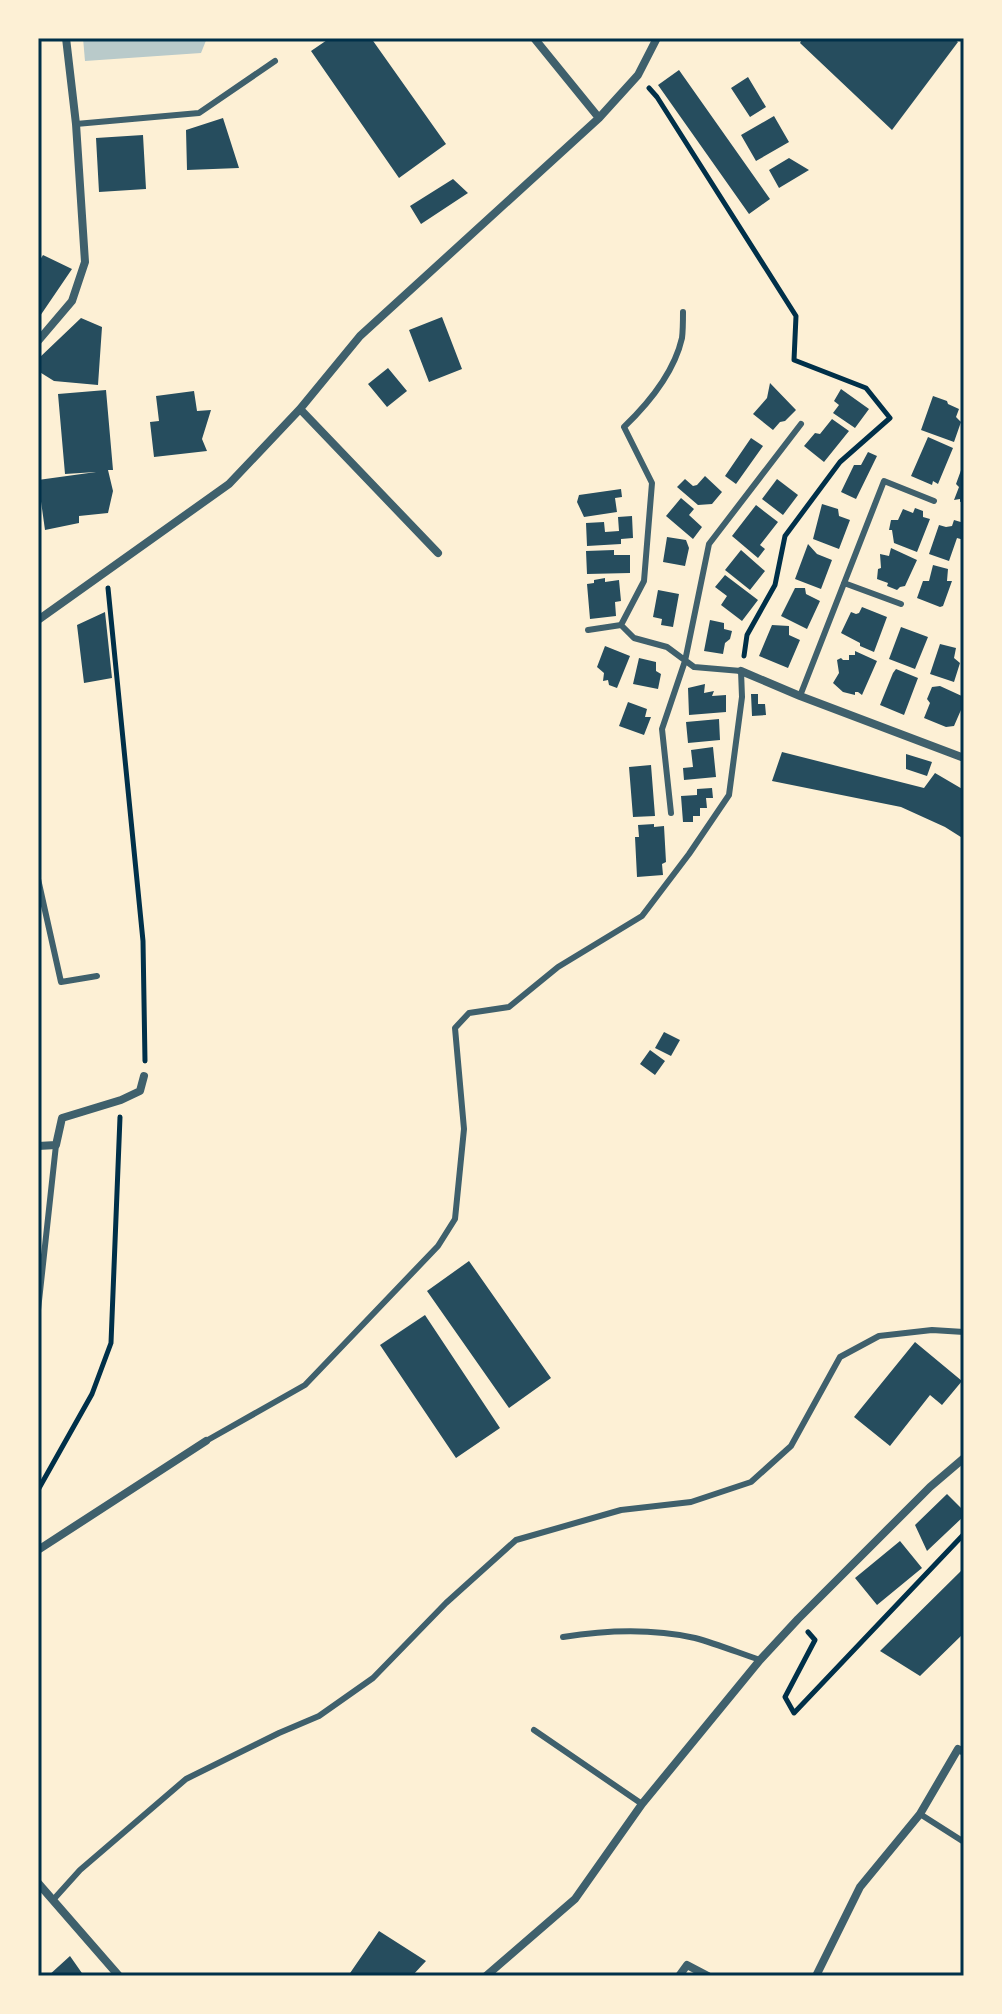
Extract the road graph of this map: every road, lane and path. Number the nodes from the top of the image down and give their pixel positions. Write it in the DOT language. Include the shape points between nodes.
graph roads {
  1 [pos="66,38"];
  2 [pos="534,38"];
  3 [pos="657,38"];
  4 [pos="275,61"];
  5 [pos="638,75"];
  6 [pos="599,118"];
  7 [pos="76,124"];
  8 [pos="683,312"];
  9 [pos="38,341"];
  10 [pos="300,409"];
  11 [pos="801,424"];
  12 [pos="934,501"];
  13 [pos="438,553"];
  14 [pos="107,572"];
  15 [pos="844,583"];
  16 [pos="901,604"];
  17 [pos="38,620"];
  18 [pos="621,625"];
  19 [pos="588,630"];
  20 [pos="685,661"];
  21 [pos="741,671"];
  22 [pos="800,696"];
  23 [pos="964,758"];
  24 [pos="671,813"];
  25 [pos="38,879"];
  26 [pos="97,976"];
  27 [pos="144,1076"];
  28 [pos="121,1100"];
  29 [pos="56,1145"];
  30 [pos="38,1146"];
  31 [pos="38,1310"];
  32 [pos="964,1332"];
  33 [pos="206,1441"];
  34 [pos="964,1458"];
  35 [pos="38,1490"];
  36 [pos="964,1534"];
  37 [pos="38,1550"];
  38 [pos="798,1619"];
  39 [pos="563,1637"];
  40 [pos="760,1660"];
  41 [pos="534,1730"];
  42 [pos="964,1752"];
  43 [pos="642,1804"];
  44 [pos="920,1814"];
  45 [pos="964,1842"];
  46 [pos="38,1883"];
  47 [pos="53,1900"];
  48 [pos="119,1976"];
  49 [pos="486,1976"];
  50 [pos="679,1976"];
  51 [pos="708,1976"];
  52 [pos="816,1976"];
  1 -- 7 [label="street"];
  2 -- 6 [label="street"];
  3 -- 5 [label="street"];
  4 -- 7 [label="lane" via="199,113"];
  5 -- 6 [label="street"];
  5 -- 21 [label="path" via="796,316 794,360 866,388 890,418 840,462 785,536 775,585 747,635"];
  6 -- 10 [label="street" via="360,336"];
  7 -- 9 [label="street" via="85,262 72,301"];
  8 -- 18 [label="lane" via="682,338 667,375 624,427 652,483 644,581"];
  10 -- 13 [label="street"];
  10 -- 14 [label="street" via="229,484"];
  11 -- 20 [label="lane" via="709,544"];
  12 -- 15 [label="lane" via="884,481"];
  14 -- 17 [label="street"];
  14 -- 27 [label="path" via="143,941"];
  15 -- 16 [label="lane"];
  15 -- 22 [label="lane"];
  18 -- 19 [label="lane"];
  18 -- 20 [label="lane" via="634,638 667,647"];
  20 -- 21 [label="lane" via="694,667"];
  20 -- 24 [label="lane" via="662,729"];
  21 -- 22 [label="street"];
  21 -- 33 [label="lane" via="729,795 642,916 558,967 509,1007 469,1013 455,1028 464,1129 455,1219 438,1246 305,1385"];
  22 -- 23 [label="street"];
  25 -- 26 [label="lane" via="61,982"];
  27 -- 28 [label="street" via="140,1091"];
  28 -- 29 [label="street" via="62,1118"];
  28 -- 35 [label="path" via="111,1343 92,1394"];
  29 -- 30 [label="street"];
  29 -- 31 [label="lane"];
  32 -- 47 [label="lane" via="879,1336 840,1357 791,1446 751,1482 691,1502 621,1510 516,1540 373,1678 319,1716 186,1779 80,1870"];
  33 -- 37 [label="street"];
  34 -- 38 [label="street"];
  36 -- 38 [label="path" via="794,1713 785,1697 815,1640"];
  38 -- 40 [label="street"];
  39 -- 40 [label="lane" via="649,1631 696,1639"];
  40 -- 43 [label="street"];
  41 -- 43 [label="lane"];
  42 -- 44 [label="street" via="958,1749"];
  43 -- 49 [label="street" via="575,1899"];
  44 -- 45 [label="lane"];
  44 -- 52 [label="street" via="860,1887"];
  46 -- 47 [label="street"];
  47 -- 48 [label="street"];
  50 -- 51 [label="street" via="687,1965"];
}
